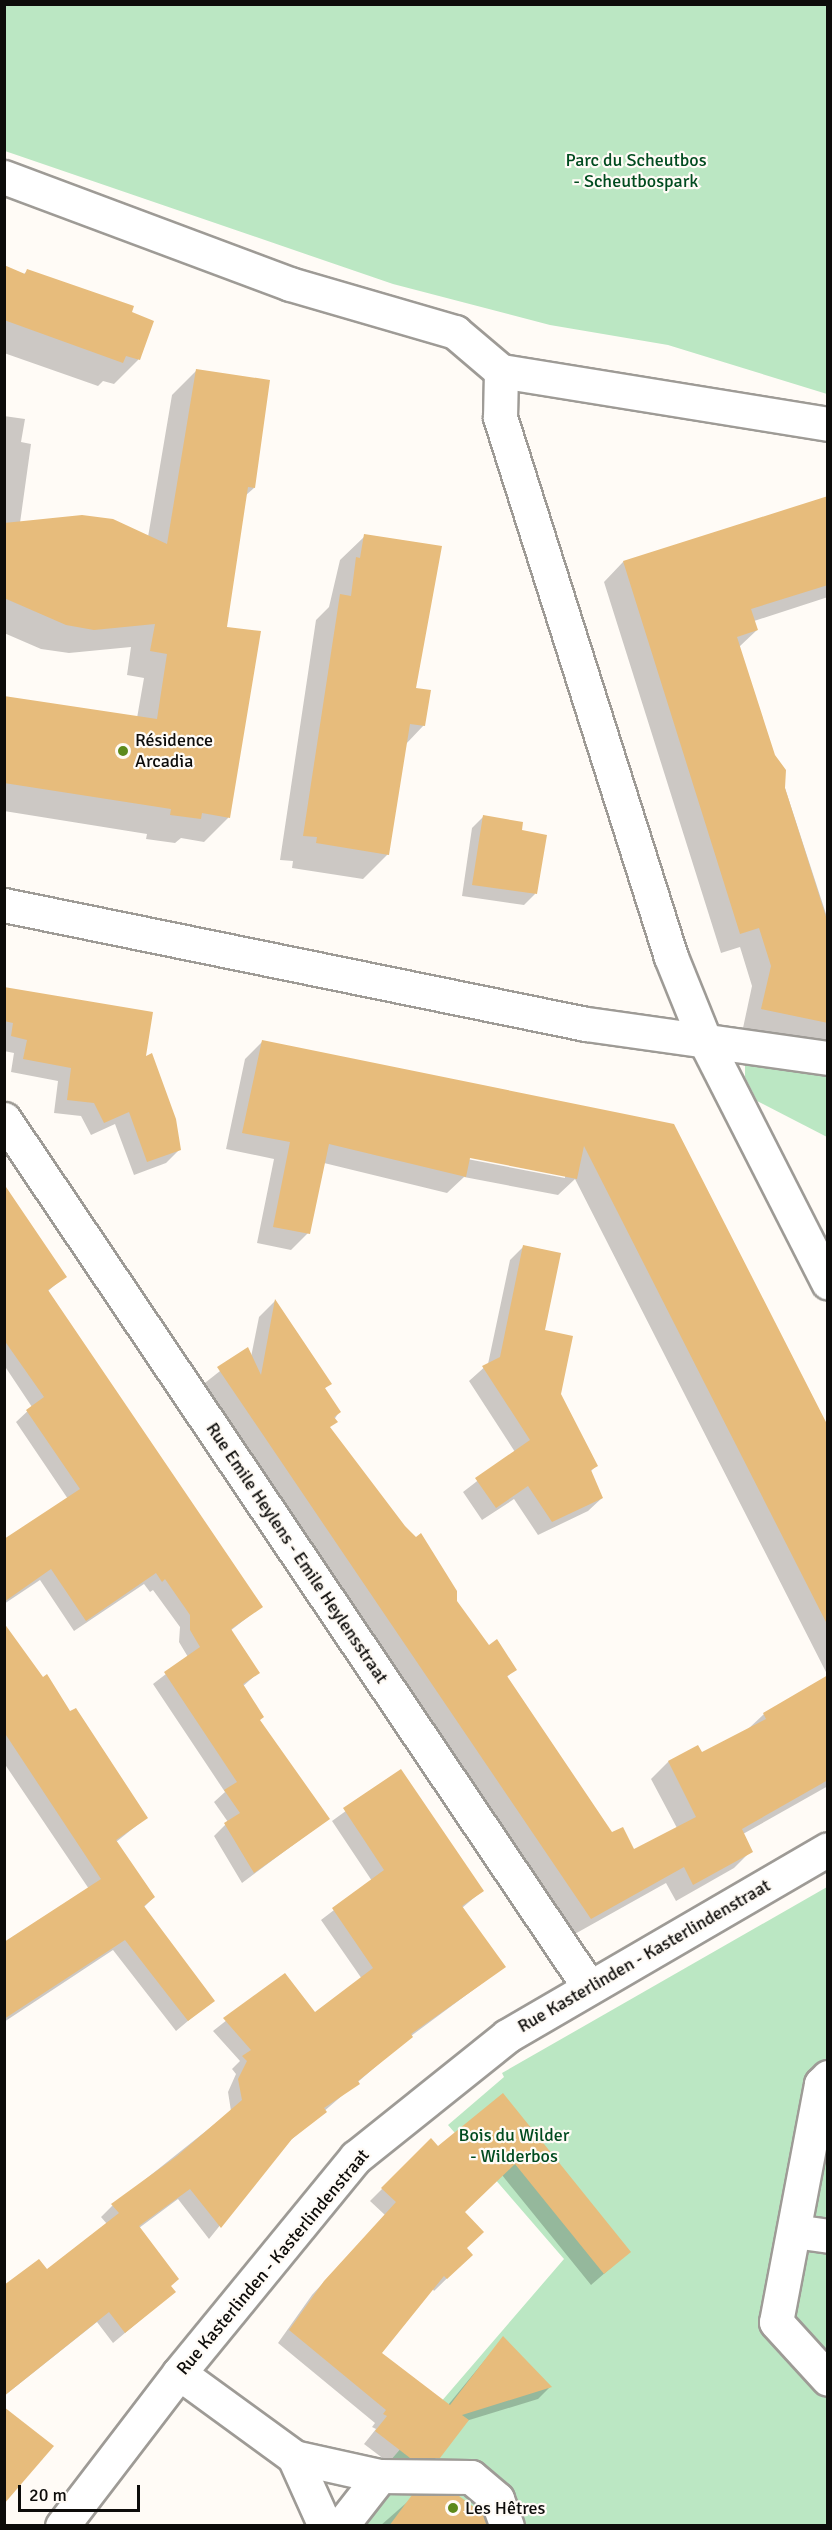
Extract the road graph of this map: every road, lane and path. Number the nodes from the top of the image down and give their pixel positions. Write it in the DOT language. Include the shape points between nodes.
graph roads {
  1 [pos="4,177"];
  2 [pos="501,371"];
  3 [pos="828,424"];
  4 [pos="4,905"];
  5 [pos="705,1041"];
  6 [pos="828,1058"];
  7 [pos="4,1119"];
  8 [pos="828,1282"];
  9 [pos="828,1849"];
  10 [pos="589,1987"];
  11 [pos="828,2077"];
  12 [pos="794,2231"];
  13 [pos="828,2236"];
  14 [pos="179,2373"];
  15 [pos="828,2379"];
  16 [pos="294,2457"];
  17 [pos="380,2476"];
  18 [pos="62,2526"];
  19 [pos="325,2526"];
  20 [pos="341,2526"];
  21 [pos="507,2526"];
  1 -- 2 [label="street" via="290,284 455,332"];
  2 -- 3 [label="street"];
  2 -- 5 [label="street" via="501,417 671,957"];
  4 -- 5 [label="street" via="586,1024"];
  5 -- 6 [label="street"];
  5 -- 8 [label="street"];
  7 -- 10 [label="street, Rue Emile Heylens - Emile Heylensstraat"];
  9 -- 10 [label="street, Rue Kasterlinden - Kasterlindenstraat"];
  10 -- 14 [label="street, Rue Kasterlinden - Kasterlindenstraat" via="507,2036 356,2157"];
  11 -- 12 [label="street" via="821,2084"];
  12 -- 13 [label="street"];
  12 -- 15 [label="street" via="776,2322"];
  14 -- 16 [label="street"];
  14 -- 18 [label="street, Rue Kasterlinden - Kasterlindenstraat"];
  16 -- 17 [label="street"];
  16 -- 19 [label="street"];
  17 -- 20 [label="street"];
  17 -- 21 [label="street" via="471,2477 497,2499"];
}
